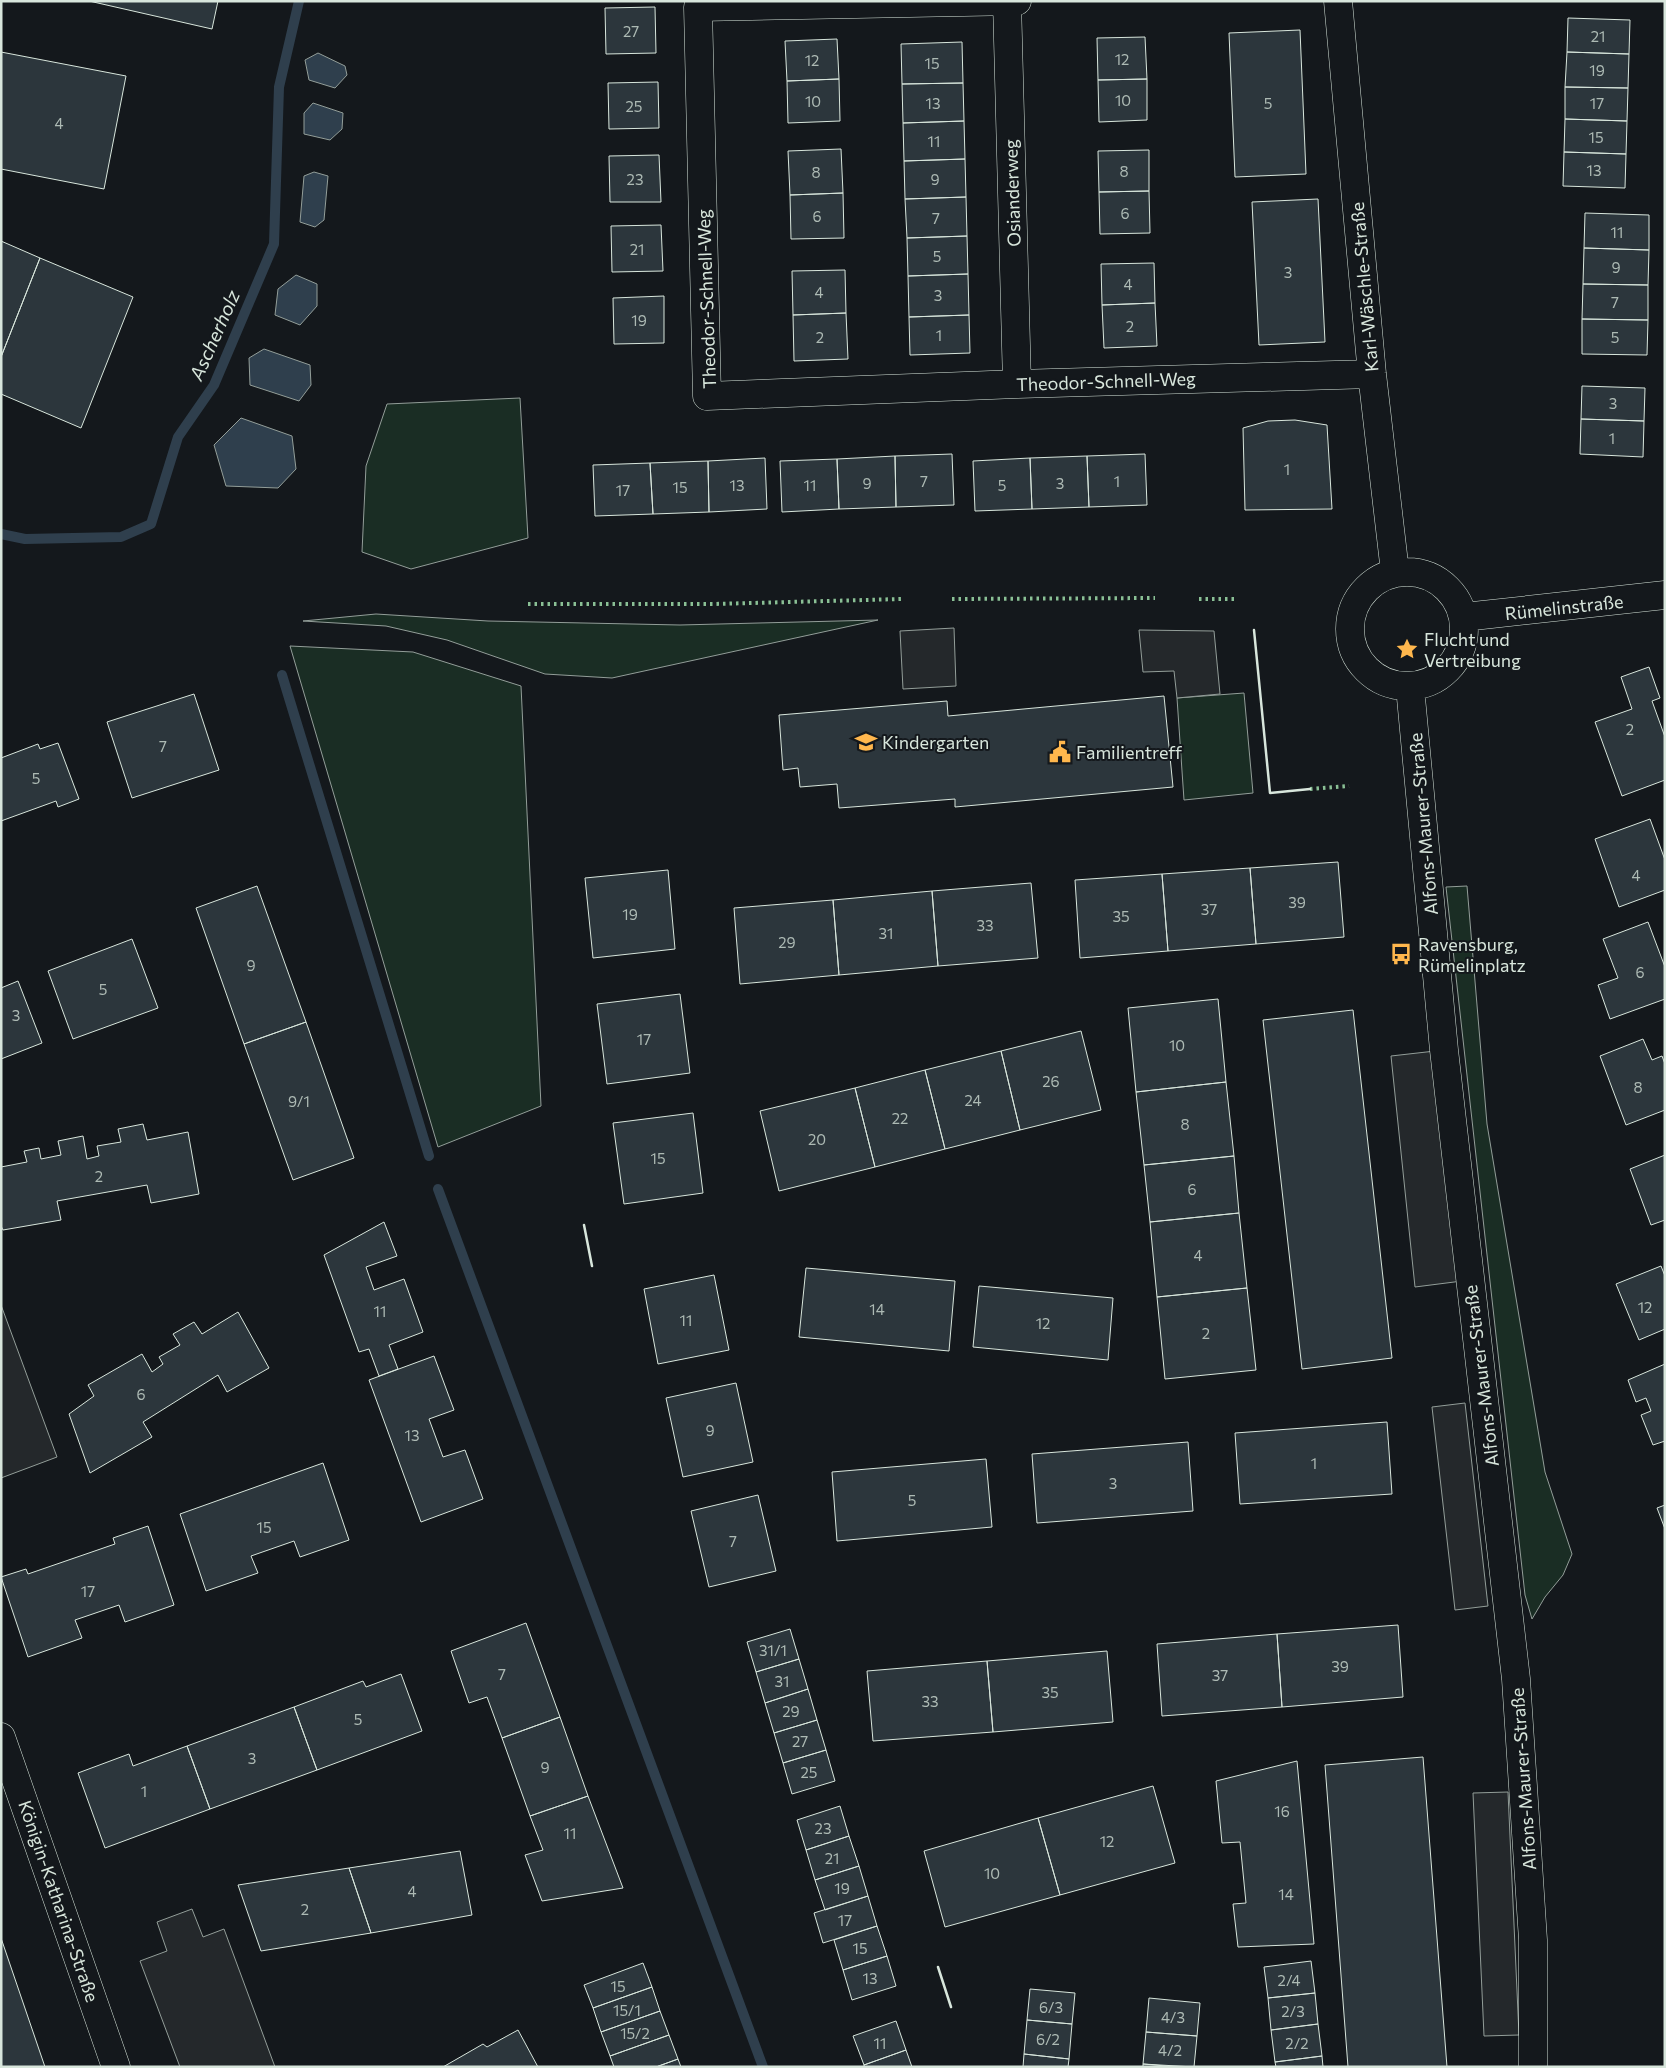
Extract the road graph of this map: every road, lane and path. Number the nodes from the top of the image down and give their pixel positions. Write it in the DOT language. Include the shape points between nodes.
graph roads {
  1 [pos="1007,1"];
  2 [pos="1017,1"];
  3 [pos="1338,1"];
  4 [pos="1372,374"];
  5 [pos="1017,384"];
  6 [pos="1395,572"];
  7 [pos="1665,595"];
  8 [pos="1464,617"];
  9 [pos="1410,686"];
  10 [pos="1,1736"];
  11 [pos="116,2067"];
  12 [pos="1533,2067"];
  1 -- 2 [label="street, Theodor-Schnell-Weg"];
  1 -- 5 [label="street, Osianderweg"];
  1 -- 5 [label="street, Theodor-Schnell-Weg" via="698,7 707,396"];
  3 -- 4 [label="street, Karl-Wäschle-Straße"];
  4 -- 5 [label="street, Theodor-Schnell-Weg"];
  4 -- 6 [label="street, Karl-Wäschle-Straße"];
  6 -- 8 [label="street" via="1410,571 1439,580 1450,590"];
  6 -- 9 [label="street" via="1378,578 1364,590 1351,616 1350,634 1354,651 1363,666 1377,678 1393,685"];
  7 -- 8 [label="street, Rümelinstraße"];
  8 -- 9 [label="street" via="1460,652 1450,667 1425,684"];
  9 -- 12 [label="street, Alfons-Maurer-Straße" via="1444,1050 1516,1679 1533,1940"];
  10 -- 11 [label="street, Königin-Katharina-Straße"];
}
